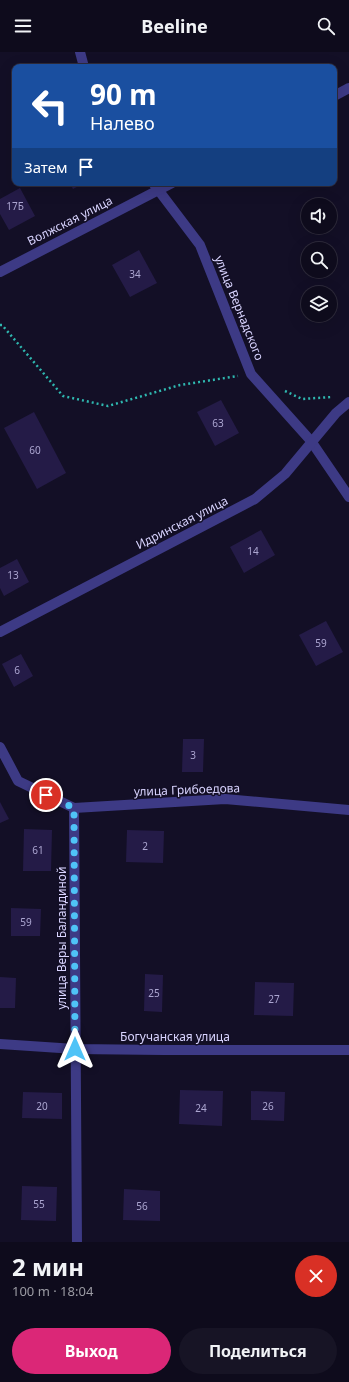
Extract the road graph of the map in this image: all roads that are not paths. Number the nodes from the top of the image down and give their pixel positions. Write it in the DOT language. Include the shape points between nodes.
graph roads {
  1 [pos="80,52"];
  2 [pos="83,64"];
  3 [pos="349,88"];
  4 [pos="337,94"];
  5 [pos="155,187"];
  6 [pos="0,272"];
  7 [pos="349,402"];
  8 [pos="312,441"];
  9 [pos="349,497"];
  10 [pos="0,632"];
  11 [pos="0,747"];
  12 [pos="74,808"];
  13 [pos="349,810"];
  14 [pos="0,1044"];
  15 [pos="75,1049"];
  16 [pos="349,1050"];
  17 [pos="77,1242"];
  1 -- 2 [label="street"];
  3 -- 4 [label="street"];
  5 -- 6 [label="street, Волжская улица"];
  5 -- 8 [label="street, улица Вернадского" via="200,245 251,374"];
  7 -- 8 [label="street, Идринская улица"];
  8 -- 9 [label="street, улица Вернадского"];
  8 -- 10 [label="street, Идринская улица" via="285,474 255,499"];
  11 -- 12 [label="street" via="18,781"];
  12 -- 13 [label="street, улица Грибоедова" via="225,799"];
  12 -- 15 [label="street, улица Веры Баландиной"];
  14 -- 15 [label="street, Богучанская улица"];
  15 -- 16 [label="street, Богучанская улица"];
  15 -- 17 [label="street, улица Веры Баландиной"];
}
